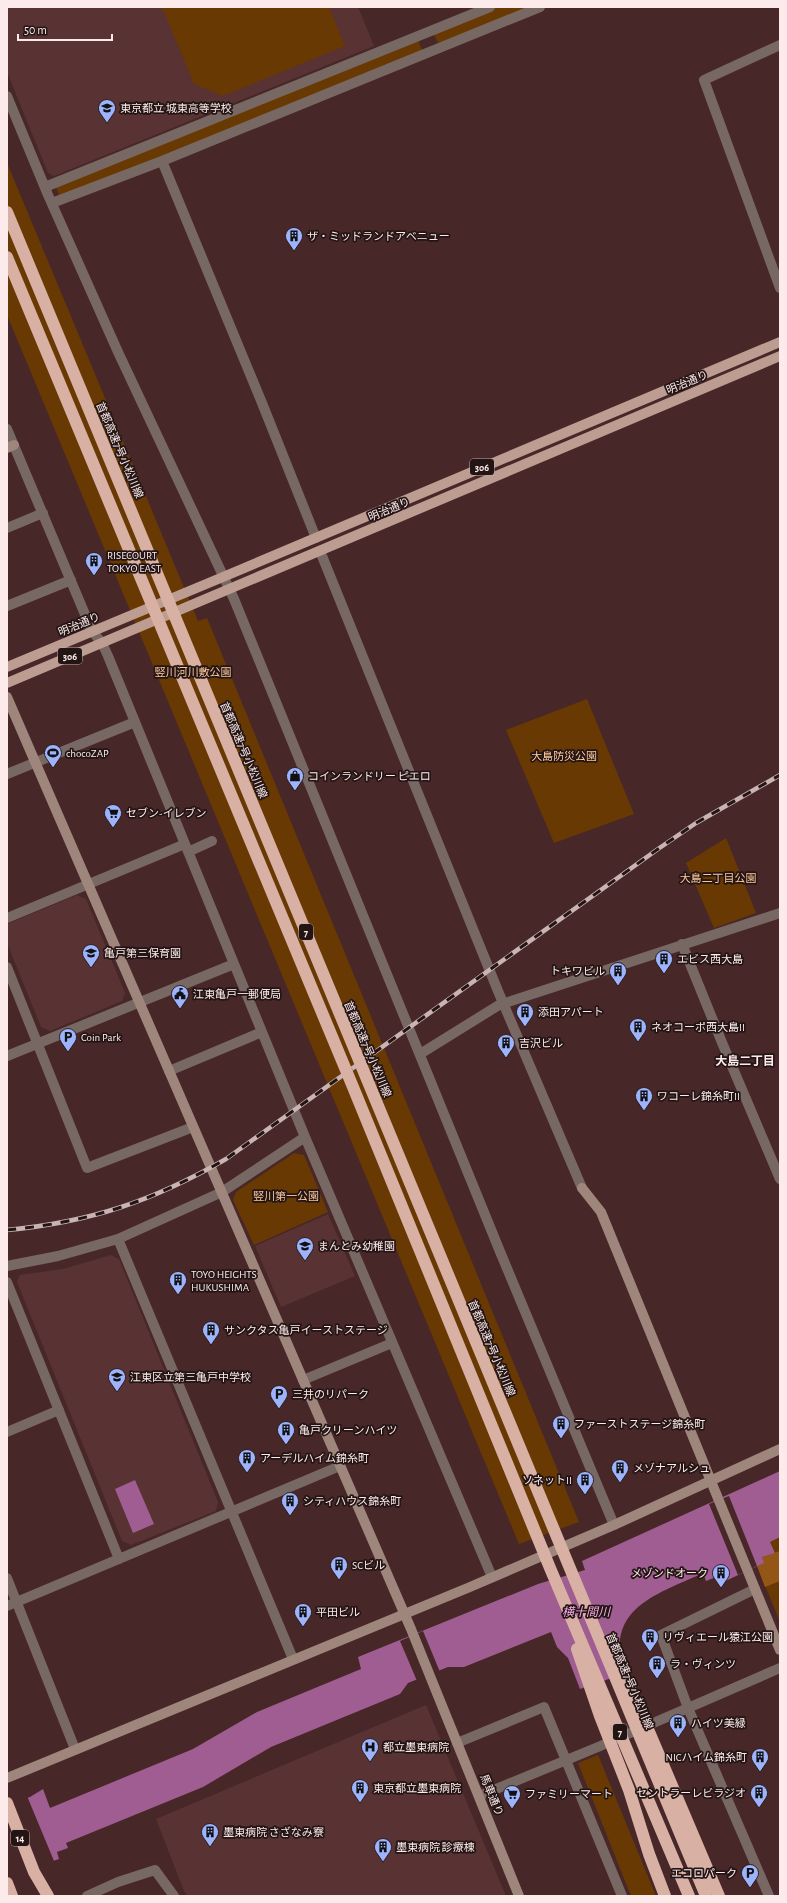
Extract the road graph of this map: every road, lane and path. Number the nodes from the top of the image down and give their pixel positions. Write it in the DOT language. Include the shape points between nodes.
graph roads {
  1 [pos="490,7"];
  2 [pos="540,7"];
  3 [pos="780,45"];
  4 [pos="7,96"];
  5 [pos="162,161"];
  6 [pos="45,187"];
  7 [pos="52,203"];
  8 [pos="7,212"];
  9 [pos="7,257"];
  10 [pos="780,288"];
  11 [pos="780,342"];
  12 [pos="780,356"];
  13 [pos="7,429"];
  14 [pos="11,446"];
  15 [pos="43,514"];
  16 [pos="7,528"];
  17 [pos="316,538"];
  18 [pos="320,550"];
  19 [pos="224,578"];
  20 [pos="71,580"];
  21 [pos="230,589"];
  22 [pos="7,606"];
  23 [pos="92,632"];
  24 [pos="102,643"];
  25 [pos="7,667"];
  26 [pos="7,683"];
  27 [pos="7,697"];
  28 [pos="135,722"];
  29 [pos="35,762"];
  30 [pos="7,774"];
  31 [pos="212,841"];
  32 [pos="186,848"];
  33 [pos="88,884"];
  34 [pos="780,913"];
  35 [pos="7,918"];
  36 [pos="682,944"];
  37 [pos="234,964"];
  38 [pos="7,967"];
  39 [pos="139,1002"];
  40 [pos="504,1004"];
  41 [pos="262,1032"];
  42 [pos="37,1043"];
  43 [pos="420,1054"];
  44 [pos="7,1056"];
  45 [pos="169,1071"];
  46 [pos="193,1127"];
  47 [pos="305,1137"];
  48 [pos="780,1179"];
  49 [pos="222,1192"];
  50 [pos="118,1238"];
  51 [pos="7,1266"];
  52 [pos="7,1282"];
  53 [pos="11,1300"];
  54 [pos="392,1343"];
  55 [pos="303,1380"];
  56 [pos="59,1410"];
  57 [pos="7,1432"];
  58 [pos="780,1448"];
  59 [pos="340,1466"];
  60 [pos="711,1479"];
  61 [pos="231,1511"];
  62 [pos="614,1524"];
  63 [pos="119,1559"];
  64 [pos="550,1568"];
  65 [pos="492,1577"];
  66 [pos="7,1578"];
  67 [pos="756,1590"];
  68 [pos="12,1604"];
  69 [pos="404,1614"];
  70 [pos="780,1650"];
  71 [pos="604,1653"];
  72 [pos="293,1659"];
  73 [pos="780,1668"];
  74 [pos="688,1708"];
  75 [pos="457,1743"];
  76 [pos="76,1749"];
  77 [pos="567,1760"];
  78 [pos="7,1778"];
  79 [pos="479,1796"];
  80 [pos="7,1803"];
  81 [pos="7,1883"];
  82 [pos="12,1896"];
  83 [pos="48,1896"];
  84 [pos="87,1896"];
  85 [pos="174,1896"];
  86 [pos="519,1896"];
  87 [pos="622,1896"];
  88 [pos="665,1896"];
  89 [pos="689,1896"];
  90 [pos="706,1896"];
  91 [pos="719,1896"];
  92 [pos="769,1896"];
  1 -- 6 [label="street"];
  2 -- 5 [label="street"];
  3 -- 10 [label="street" via="704,80"];
  4 -- 6 [label="street"];
  5 -- 7 [label="street"];
  5 -- 17 [label="street"];
  6 -- 7 [label="street"];
  7 -- 19 [label="street" via="118,352"];
  8 -- 71 [label="highway, 首都高速7号小松川線 / 7, bridge"];
  9 -- 64 [label="highway, 7, bridge" via="353,1087"];
  11 -- 17 [label="main road, 明治通り / 306"];
  12 -- 18 [label="main road, 明治通り / 306"];
  13 -- 14 [label="street"];
  14 -- 15 [label="street"];
  15 -- 16 [label="street"];
  15 -- 20 [label="street"];
  17 -- 19 [label="main road, 明治通り / 306"];
  18 -- 21 [label="main road, 明治通り / 306"];
  18 -- 40 [label="street"];
  19 -- 21 [label="street"];
  19 -- 23 [label="main road, 明治通り / 306, bridge"];
  20 -- 22 [label="street"];
  20 -- 23 [label="street"];
  21 -- 24 [label="main road, 明治通り / 306, bridge"];
  21 -- 43 [label="street"];
  23 -- 24 [label="street"];
  23 -- 25 [label="main road, 明治通り / 306"];
  24 -- 26 [label="main road, 明治通り / 306"];
  24 -- 28 [label="street"];
  27 -- 29 [label="street, 馬車通り"];
  28 -- 29 [label="street"];
  28 -- 32 [label="street"];
  29 -- 30 [label="street"];
  29 -- 33 [label="street, 馬車通り"];
  31 -- 32 [label="street"];
  32 -- 33 [label="street"];
  32 -- 37 [label="street"];
  33 -- 35 [label="street"];
  33 -- 39 [label="street, 馬車通り"];
  34 -- 36 [label="street"];
  36 -- 40 [label="street"];
  36 -- 48 [label="street"];
  37 -- 39 [label="street"];
  37 -- 41 [label="street"];
  38 -- 42 [label="street"];
  39 -- 42 [label="street"];
  39 -- 45 [label="street, 馬車通り"];
  40 -- 43 [label="street"];
  40 -- 60 [label="street" via="582,1188 601,1212"];
  41 -- 45 [label="street"];
  41 -- 47 [label="street"];
  42 -- 44 [label="street"];
  42 -- 46 [label="street" via="87,1168"];
  43 -- 62 [label="street"];
  45 -- 46 [label="street, 馬車通り"];
  46 -- 49 [label="street, 馬車通り"];
  47 -- 49 [label="street"];
  47 -- 54 [label="street"];
  49 -- 50 [label="street"];
  49 -- 55 [label="street, 馬車通り"];
  50 -- 51 [label="street" via="58,1256"];
  50 -- 61 [label="street"];
  52 -- 53 [label="street"];
  53 -- 56 [label="street"];
  54 -- 55 [label="street"];
  54 -- 65 [label="street"];
  55 -- 59 [label="street, 馬車通り"];
  56 -- 57 [label="street"];
  56 -- 63 [label="street"];
  58 -- 60 [label="street"];
  59 -- 61 [label="street"];
  59 -- 69 [label="street, 馬車通り"];
  60 -- 62 [label="street"];
  60 -- 67 [label="street"];
  61 -- 63 [label="street"];
  61 -- 72 [label="street"];
  62 -- 65 [label="street"];
  63 -- 68 [label="street"];
  64 -- 88 [label="highway, bridge"];
  64 -- 89 [label="highway, 7, bridge"];
  65 -- 69 [label="street"];
  66 -- 68 [label="street"];
  67 -- 70 [label="street"];
  67 -- 74 [label="street" via="661,1636"];
  68 -- 76 [label="street"];
  69 -- 72 [label="street"];
  69 -- 75 [label="street, 馬車通り"];
  71 -- 90 [label="highway, 首都高速7号小松川線 / 7, bridge"];
  71 -- 91 [label="highway, bridge" via="633,1694"];
  72 -- 76 [label="street"];
  73 -- 74 [label="street"];
  74 -- 77 [label="street"];
  74 -- 92 [label="street"];
  75 -- 77 [label="street" via="544,1707"];
  75 -- 79 [label="street, 馬車通り"];
  76 -- 78 [label="street"];
  77 -- 79 [label="street"];
  77 -- 87 [label="street"];
  79 -- 86 [label="street, 馬車通り"];
  80 -- 83 [label="highway, 14" via="34,1872"];
  81 -- 82 [label="highway"];
  84 -- 85 [label="street" via="118,1882 155,1870"];
}
